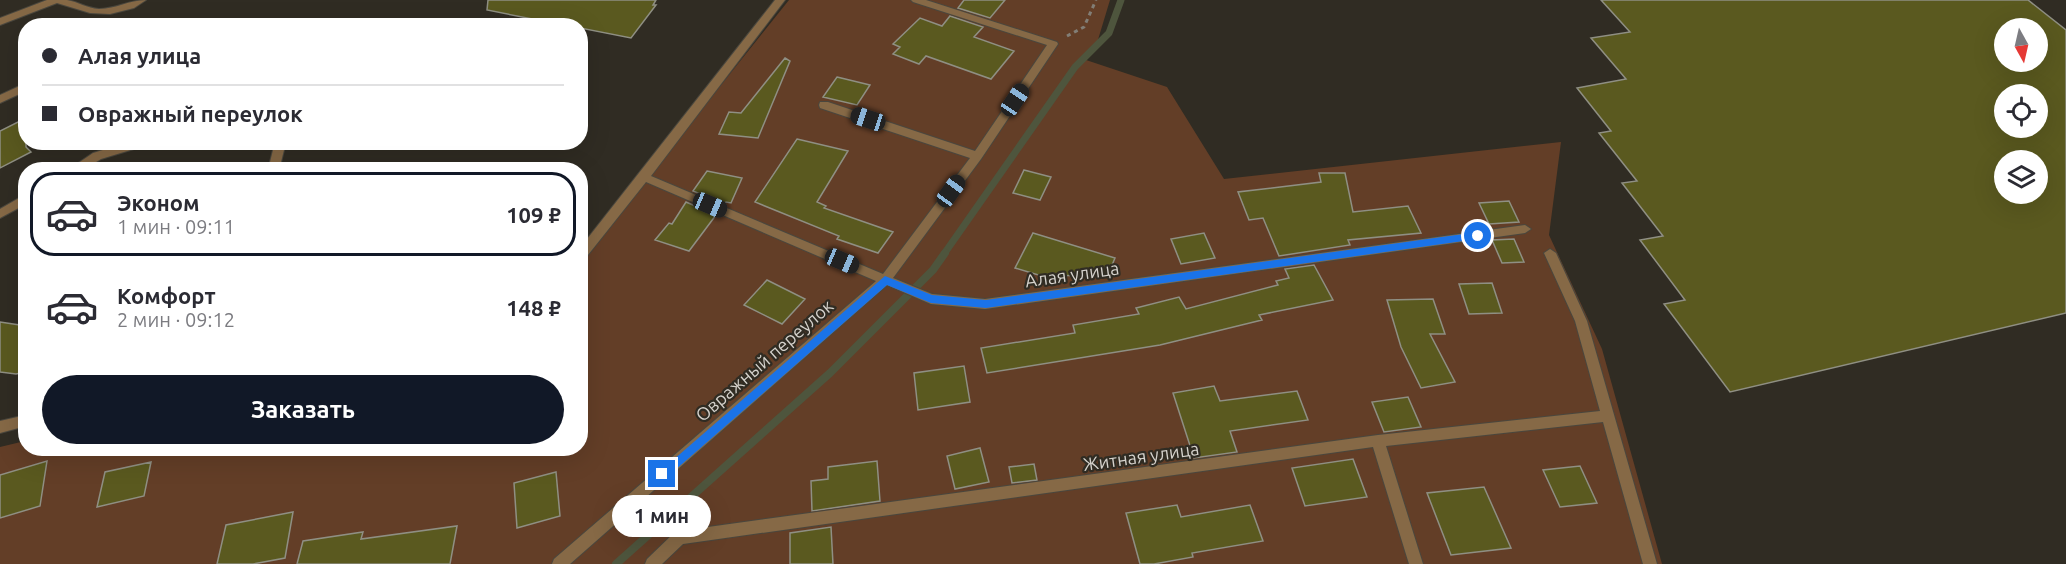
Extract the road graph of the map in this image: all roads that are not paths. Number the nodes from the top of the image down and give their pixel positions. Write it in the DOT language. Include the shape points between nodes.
graph roads {
  1 [pos="57,0"];
  2 [pos="141,0"];
  3 [pos="780,0"];
  4 [pos="916,0"];
  5 [pos="0,22"];
  6 [pos="18,90"];
  7 [pos="0,99"];
  8 [pos="824,105"];
  9 [pos="117,150"];
  10 [pos="977,156"];
  11 [pos="87,162"];
  12 [pos="644,177"];
  13 [pos="18,203"];
  14 [pos="0,214"];
  15 [pos="1525,229"];
  16 [pos="588,247"];
  17 [pos="1550,253"];
  18 [pos="885,280"];
  19 [pos="1608,416"];
  20 [pos="18,422"];
  21 [pos="0,427"];
  22 [pos="1378,441"];
  23 [pos="559,564"];
  24 [pos="652,564"];
  25 [pos="1416,564"];
  26 [pos="1650,564"];
  1 -- 2 [label="lane" via="93,12 127,8"];
  1 -- 5 [label="lane"];
  3 -- 12 [label="lane"];
  4 -- 10 [label="lane, Овражный переулок" via="1053,44"];
  6 -- 7 [label="lane"];
  8 -- 10 [label="lane"];
  9 -- 11 [label="lane"];
  10 -- 18 [label="lane, Овражный переулок"];
  12 -- 16 [label="lane"];
  12 -- 18 [label="lane, Алая улица"];
  13 -- 14 [label="lane"];
  15 -- 18 [label="lane, Алая улица" via="986,304 931,299"];
  17 -- 19 [label="lane" via="1581,321"];
  18 -- 23 [label="lane, Овражный переулок"];
  19 -- 22 [label="lane, Житная улица"];
  19 -- 26 [label="lane"];
  20 -- 21 [label="lane"];
  22 -- 24 [label="lane, Житная улица" via="679,538"];
  22 -- 25 [label="lane"];
}
